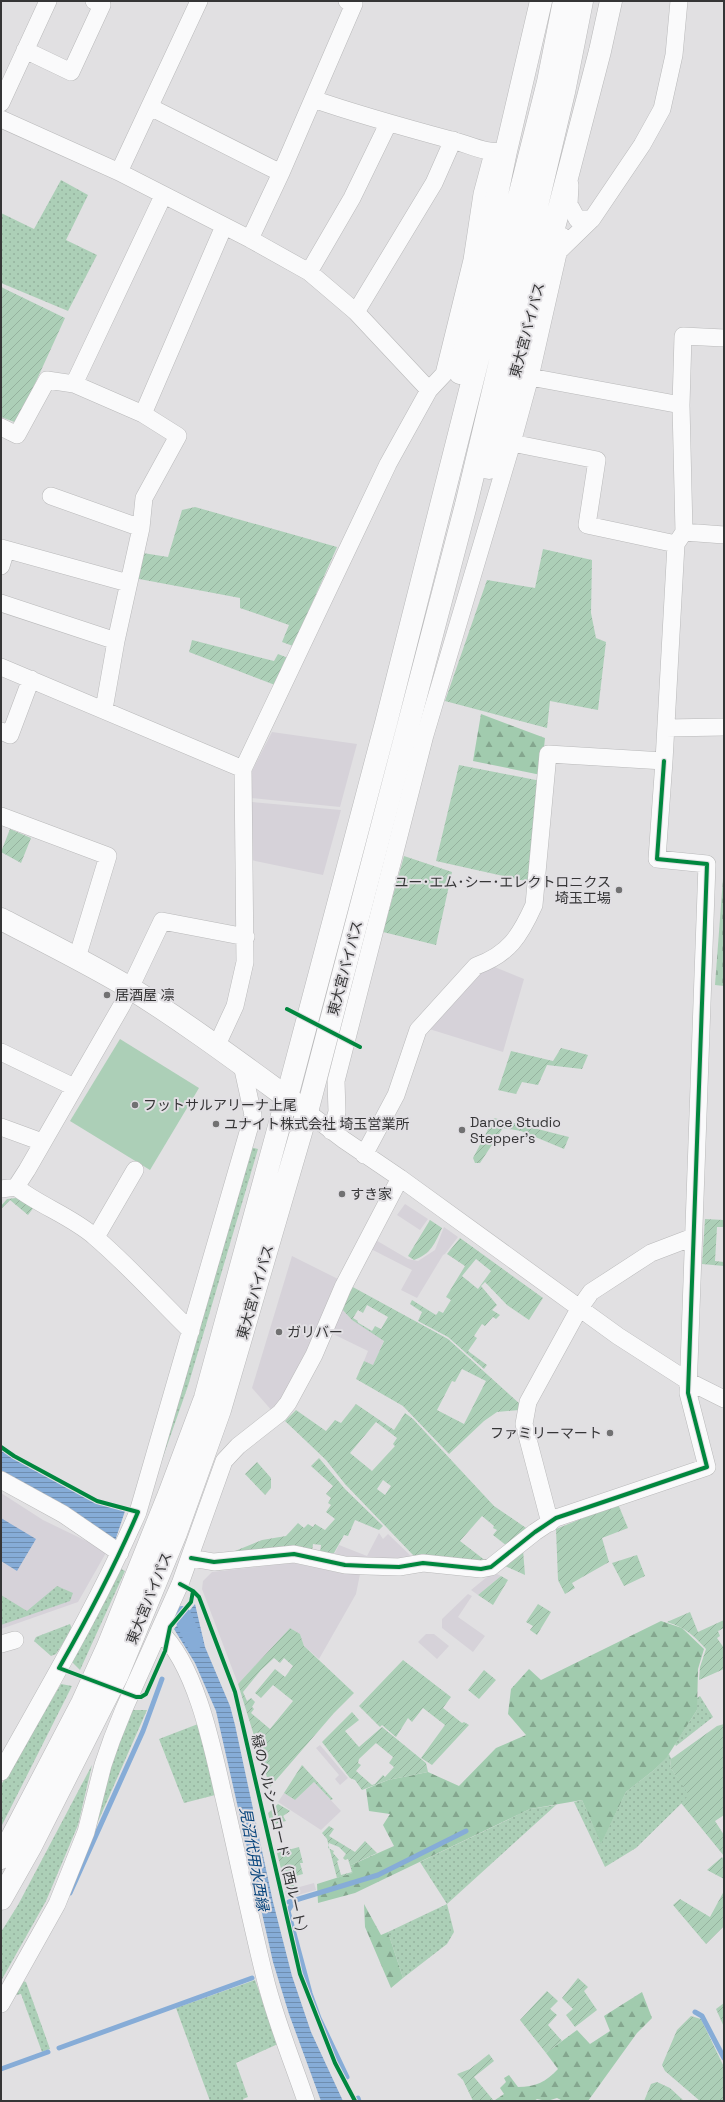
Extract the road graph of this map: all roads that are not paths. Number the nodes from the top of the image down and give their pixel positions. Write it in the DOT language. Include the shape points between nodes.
graph roads {
  1 [pos="48,1"];
  2 [pos="94,1"];
  3 [pos="199,1"];
  4 [pos="346,1"];
  5 [pos="541,1"];
  6 [pos="564,1"];
  7 [pos="582,1"];
  8 [pos="611,1"];
  9 [pos="679,1"];
  10 [pos="25,50"];
  11 [pos="313,99"];
  12 [pos="1,103"];
  13 [pos="150,107"];
  14 [pos="1,119"];
  15 [pos="388,124"];
  16 [pos="453,140"];
  17 [pos="499,152"];
  18 [pos="571,160"];
  19 [pos="119,172"];
  20 [pos="281,173"];
  21 [pos="163,196"];
  22 [pos="569,204"];
  23 [pos="592,219"];
  24 [pos="224,226"];
  25 [pos="250,239"];
  26 [pos="559,251"];
  27 [pos="309,272"];
  28 [pos="356,312"];
  29 [pos="724,338"];
  30 [pos="530,376"];
  31 [pos="74,384"];
  32 [pos="429,390"];
  33 [pos="681,405"];
  34 [pos="143,414"];
  35 [pos="1,427"];
  36 [pos="512,444"];
  37 [pos="51,496"];
  38 [pos="141,528"];
  39 [pos="724,535"];
  40 [pos="680,538"];
  41 [pos="4,549"];
  42 [pos="1,566"];
  43 [pos="128,583"];
  44 [pos="1,603"];
  45 [pos="116,641"];
  46 [pos="404,648"];
  47 [pos="427,655"];
  48 [pos="1,667"];
  49 [pos="31,679"];
  50 [pos="104,709"];
  51 [pos="666,728"];
  52 [pos="724,728"];
  53 [pos="1,731"];
  54 [pos="664,761"];
  55 [pos="243,769"];
  56 [pos="1,816"];
  57 [pos="1,920"];
  58 [pos="246,937"];
  59 [pos="77,958"];
  60 [pos="129,988"];
  61 [pos="216,1047"];
  62 [pos="1,1052"];
  63 [pos="242,1065"];
  64 [pos="74,1087"];
  65 [pos="287,1098"];
  66 [pos="307,1112"];
  67 [pos="1,1128"];
  68 [pos="332,1131"];
  69 [pos="42,1142"];
  70 [pos="364,1155"];
  71 [pos="135,1170"];
  72 [pos="400,1178"];
  73 [pos="8,1188"];
  74 [pos="96,1237"];
  75 [pos="693,1237"];
  76 [pos="579,1309"];
  77 [pos="191,1331"];
  78 [pos="688,1381"];
  79 [pos="724,1399"];
  80 [pos="1,1480"];
  81 [pos="550,1523"];
  82 [pos="120,1553"];
  83 [pos="190,1558"];
  84 [pos="159,1631"];
  85 [pos="1,1772"];
  86 [pos="1,1858"];
  87 [pos="1,1899"];
  88 [pos="1,2004"];
  89 [pos="306,2101"];
  1 -- 10 [label="street"];
  2 -- 10 [label="street" via="102,5 70,72"];
  3 -- 13 [label="street"];
  4 -- 11 [label="street" via="354,4"];
  5 -- 17 [label="main road, 東大宮バイパス"];
  6 -- 46 [label="main road, 東大宮バイパス" via="548,82"];
  7 -- 47 [label="main road, 東大宮バイパス" via="564,92 466,505"];
  8 -- 18 [label="main road, 東大宮バイパス"];
  9 -- 23 [label="street" via="674,54 662,109 642,145"];
  10 -- 12 [label="street"];
  11 -- 15 [label="street"];
  11 -- 20 [label="street"];
  13 -- 19 [label="street"];
  13 -- 20 [label="street"];
  14 -- 19 [label="street"];
  15 -- 16 [label="street"];
  15 -- 27 [label="street" via="352,198"];
  16 -- 17 [label="street"];
  16 -- 28 [label="street" via="434,183"];
  17 -- 32 [label="street" via="482,194 472,260 444,374"];
  17 -- 46 [label="main road, 東大宮バイパス" via="458,384 423,521"];
  18 -- 22 [label="street"];
  18 -- 47 [label="main road, 東大宮バイパス" via="500,432"];
  19 -- 21 [label="street"];
  20 -- 25 [label="street"];
  21 -- 24 [label="street"];
  21 -- 31 [label="street"];
  22 -- 23 [label="street" via="577,219"];
  22 -- 26 [label="street"];
  23 -- 26 [label="street"];
  24 -- 25 [label="street"];
  24 -- 34 [label="street"];
  25 -- 27 [label="street"];
  26 -- 30 [label="street"];
  27 -- 28 [label="street"];
  28 -- 32 [label="street"];
  29 -- 33 [label="street" via="683,336"];
  30 -- 33 [label="street"];
  30 -- 36 [label="street"];
  31 -- 34 [label="street"];
  31 -- 35 [label="street" via="47,380 17,435"];
  32 -- 55 [label="street" via="388,464"];
  33 -- 40 [label="street"];
  34 -- 38 [label="street" via="178,436 144,498"];
  36 -- 40 [label="street" via="597,460 587,526"];
  36 -- 68 [label="street" via="425,735 336,1081 337,1112"];
  37 -- 38 [label="street"];
  38 -- 43 [label="street"];
  39 -- 40 [label="street"];
  40 -- 51 [label="street"];
  41 -- 42 [label="street"];
  41 -- 43 [label="street"];
  43 -- 45 [label="street"];
  44 -- 45 [label="street"];
  45 -- 50 [label="street"];
  46 -- 65 [label="main road, 東大宮バイパス"];
  47 -- 66 [label="main road, 東大宮バイパス"];
  48 -- 49 [label="street"];
  49 -- 50 [label="street"];
  49 -- 53 [label="street" via="10,735"];
  50 -- 55 [label="street"];
  51 -- 52 [label="street"];
  51 -- 54 [label="street"];
  54 -- 70 [label="street" via="548,754 534,905 524,928 516,941 487,962 476,966 418,1030 396,1095"];
  54 -- 75 [label="street" via="657,859 707,864"];
  55 -- 58 [label="street"];
  56 -- 59 [label="street" via="108,856"];
  57 -- 59 [label="main road"];
  58 -- 60 [label="street" via="162,921"];
  58 -- 61 [label="street" via="241,986 235,1006"];
  59 -- 60 [label="main road"];
  60 -- 61 [label="main road"];
  60 -- 64 [label="street" via="122,1005"];
  61 -- 63 [label="main road"];
  62 -- 64 [label="street"];
  63 -- 65 [label="main road"];
  63 -- 77 [label="street" via="253,1115"];
  64 -- 69 [label="street"];
  65 -- 66 [label="main road"];
  65 -- 86 [label="main road, 東大宮バイパス" via="204,1398 169,1494 108,1646 82,1703"];
  66 -- 68 [label="street"];
  66 -- 87 [label="main road, 東大宮バイパス" via="220,1410 176,1533 117,1676 31,1846"];
  67 -- 69 [label="street"];
  68 -- 70 [label="street"];
  69 -- 73 [label="street"];
  70 -- 72 [label="street"];
  71 -- 74 [label="street"];
  72 -- 76 [label="street"];
  72 -- 83 [label="street" via="342,1287 314,1355 288,1403 280,1413 238,1446 224,1461"];
  73 -- 74 [label="street" via="71,1219"];
  74 -- 77 [label="street"];
  75 -- 76 [label="street" via="651,1253 591,1292"];
  75 -- 78 [label="street"];
  76 -- 78 [label="street"];
  76 -- 81 [label="street" via="524,1412 527,1440"];
  77 -- 82 [label="street" via="138,1512"];
  78 -- 79 [label="street"];
  78 -- 81 [label="street" via="688,1393 707,1467 556,1518"];
  80 -- 82 [label="street" via="63,1514"];
  81 -- 83 [label="street" via="491,1567 481,1569 424,1563 399,1567 367,1566 294,1554 214,1562"];
  82 -- 85 [label="street" via="89,1615"];
  83 -- 84 [label="street"];
  84 -- 88 [label="street" via="112,1739 86,1832 57,1904"];
  84 -- 89 [label="street" via="168,1638 184,1663 193,1686 213,1752 265,1979"];
}
